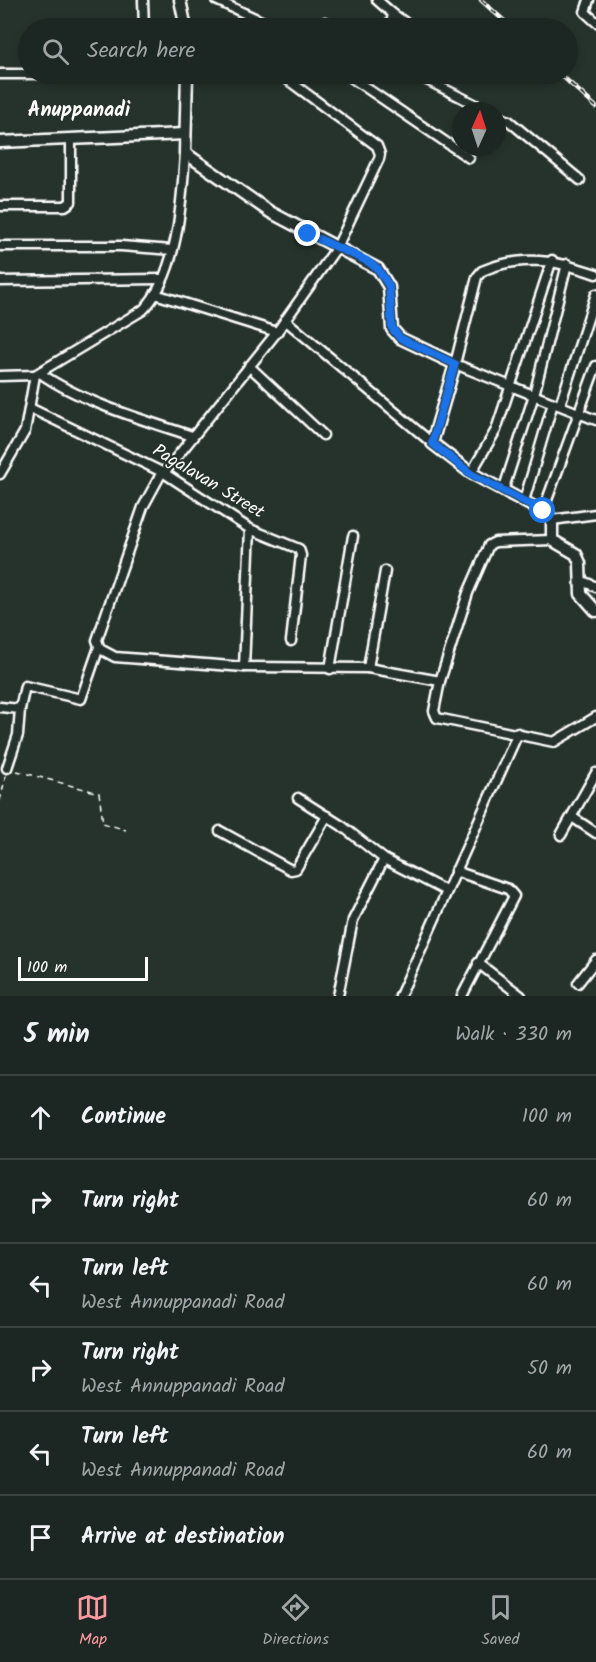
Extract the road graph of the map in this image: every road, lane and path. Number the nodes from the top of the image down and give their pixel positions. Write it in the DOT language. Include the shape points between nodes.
graph roads {
  1 [pos="143,0"];
  2 [pos="180,0"];
  3 [pos="216,0"];
  4 [pos="377,0"];
  5 [pos="589,0"];
  6 [pos="393,14"];
  7 [pos="144,18"];
  8 [pos="185,18"];
  9 [pos="255,18"];
  10 [pos="392,18"];
  11 [pos="399,18"];
  12 [pos="596,22"];
  13 [pos="0,74"];
  14 [pos="18,74"];
  15 [pos="187,84"];
  16 [pos="293,84"];
  17 [pos="361,84"];
  18 [pos="435,84"];
  19 [pos="470,102"];
  20 [pos="506,120"];
  21 [pos="185,134"];
  22 [pos="71,141"];
  23 [pos="0,142"];
  24 [pos="185,153"];
  25 [pos="470,158"];
  26 [pos="580,180"];
  27 [pos="0,206"];
  28 [pos="0,246"];
  29 [pos="337,247"];
  30 [pos="172,250"];
  31 [pos="552,260"];
  32 [pos="567,264"];
  33 [pos="596,274"];
  34 [pos="161,279"];
  35 [pos="0,281"];
  36 [pos="155,294"];
  37 [pos="596,294"];
  38 [pos="285,320"];
  39 [pos="277,332"];
  40 [pos="455,364"];
  41 [pos="249,366"];
  42 [pos="596,366"];
  43 [pos="38,374"];
  44 [pos="0,376"];
  45 [pos="512,386"];
  46 [pos="534,395"];
  47 [pos="556,404"];
  48 [pos="30,408"];
  49 [pos="578,413"];
  50 [pos="596,420"];
  51 [pos="192,435"];
  52 [pos="323,435"];
  53 [pos="432,443"];
  54 [pos="163,472"];
  55 [pos="0,474"];
  56 [pos="471,474"];
  57 [pos="503,491"];
  58 [pos="524,501"];
  59 [pos="543,511"];
  60 [pos="596,514"];
  61 [pos="552,520"];
  62 [pos="250,529"];
  63 [pos="353,536"];
  64 [pos="552,540"];
  65 [pos="385,571"];
  66 [pos="580,580"];
  67 [pos="596,586"];
  68 [pos="596,611"];
  69 [pos="291,641"];
  70 [pos="99,647"];
  71 [pos="244,667"];
  72 [pos="368,668"];
  73 [pos="330,669"];
  74 [pos="440,681"];
  75 [pos="0,707"];
  76 [pos="20,709"];
  77 [pos="596,717"];
  78 [pos="518,733"];
  79 [pos="7,768"];
  80 [pos="596,773"];
  81 [pos="298,798"];
  82 [pos="0,801"];
  83 [pos="327,816"];
  84 [pos="572,817"];
  85 [pos="126,830"];
  86 [pos="220,831"];
  87 [pos="596,833"];
  88 [pos="561,835"];
  89 [pos="384,859"];
  90 [pos="455,871"];
  91 [pos="446,891"];
  92 [pos="596,960"];
  93 [pos="478,963"];
  94 [pos="578,983"];
  95 [pos="338,996"];
  96 [pos="400,996"];
  97 [pos="462,996"];
  98 [pos="521,996"];
  1 -- 7 [label="street"];
  2 -- 8 [label="street"];
  3 -- 9 [label="street"];
  4 -- 6 [label="street"];
  5 -- 12 [label="street" via="585,12"];
  6 -- 10 [label="street"];
  6 -- 11 [label="street"];
  13 -- 14 [label="street"];
  15 -- 21 [label="street"];
  16 -- 29 [label="street" via="380,151"];
  17 -- 25 [label="street"];
  18 -- 19 [label="street"];
  20 -- 26 [label="street"];
  21 -- 22 [label="street"];
  21 -- 24 [label="street"];
  22 -- 23 [label="street"];
  22 -- 27 [label="street" via="71,202 65,206"];
  24 -- 29 [label="street" via="245,196"];
  24 -- 30 [label="street" via="182,202"];
  28 -- 30 [label="street"];
  29 -- 38 [label="street"];
  29 -- 40 [label="street" via="367,261 385,277 392,328 400,338"];
  30 -- 34 [label="street"];
  31 -- 32 [label="street"];
  31 -- 40 [label="street" via="528,260 482,271 474,286"];
  31 -- 45 [label="street"];
  32 -- 33 [label="street"];
  32 -- 46 [label="street"];
  34 -- 35 [label="street"];
  34 -- 36 [label="street"];
  36 -- 39 [label="street"];
  36 -- 43 [label="street" via="142,310"];
  37 -- 47 [label="street"];
  38 -- 39 [label="street"];
  38 -- 53 [label="street"];
  39 -- 41 [label="street"];
  40 -- 45 [label="street"];
  40 -- 53 [label="street"];
  41 -- 51 [label="street"];
  41 -- 52 [label="street"];
  42 -- 49 [label="street"];
  43 -- 44 [label="street"];
  43 -- 48 [label="street"];
  43 -- 51 [label="street" via="127,414"];
  45 -- 46 [label="street"];
  45 -- 56 [label="street" via="496,430"];
  46 -- 47 [label="street"];
  46 -- 57 [label="street"];
  47 -- 49 [label="street"];
  47 -- 58 [label="street"];
  48 -- 54 [label="street, Pagalavan Street"];
  48 -- 55 [label="street" via="18,445"];
  49 -- 50 [label="street"];
  49 -- 59 [label="street"];
  51 -- 54 [label="street"];
  53 -- 56 [label="street"];
  54 -- 62 [label="street, Pagalavan Street"];
  54 -- 70 [label="street" via="140,515 97,640"];
  56 -- 57 [label="street"];
  57 -- 58 [label="street"];
  58 -- 59 [label="street"];
  59 -- 61 [label="street"];
  60 -- 61 [label="street"];
  61 -- 64 [label="street"];
  62 -- 69 [label="street, Pagalavan Street" via="299,549"];
  62 -- 71 [label="street"];
  63 -- 73 [label="street"];
  64 -- 66 [label="street" via="576,554"];
  64 -- 74 [label="street" via="495,542 485,550"];
  65 -- 72 [label="street"];
  66 -- 67 [label="street"];
  66 -- 68 [label="street" via="583,598"];
  70 -- 71 [label="street" via="115,657"];
  70 -- 76 [label="street" via="81,699 25,686"];
  71 -- 73 [label="street"];
  72 -- 73 [label="street"];
  72 -- 74 [label="street"];
  74 -- 78 [label="street" via="434,711 437,718"];
  75 -- 76 [label="street"];
  76 -- 79 [label="street" via="18,735"];
  77 -- 78 [label="street" via="554,742"];
  78 -- 90 [label="street"];
  79 -- 82 [label="path"];
  79 -- 85 [label="path" via="99,793 104,824"];
  80 -- 84 [label="street"];
  81 -- 83 [label="street"];
  83 -- 86 [label="street" via="296,869 291,870"];
  83 -- 89 [label="street"];
  84 -- 87 [label="street"];
  84 -- 88 [label="street"];
  89 -- 91 [label="street"];
  89 -- 95 [label="street" via="353,920"];
  90 -- 91 [label="street"];
  90 -- 93 [label="street" via="508,889 513,896"];
  91 -- 96 [label="street"];
  92 -- 94 [label="street"];
  93 -- 97 [label="street"];
  93 -- 98 [label="street"];
}
